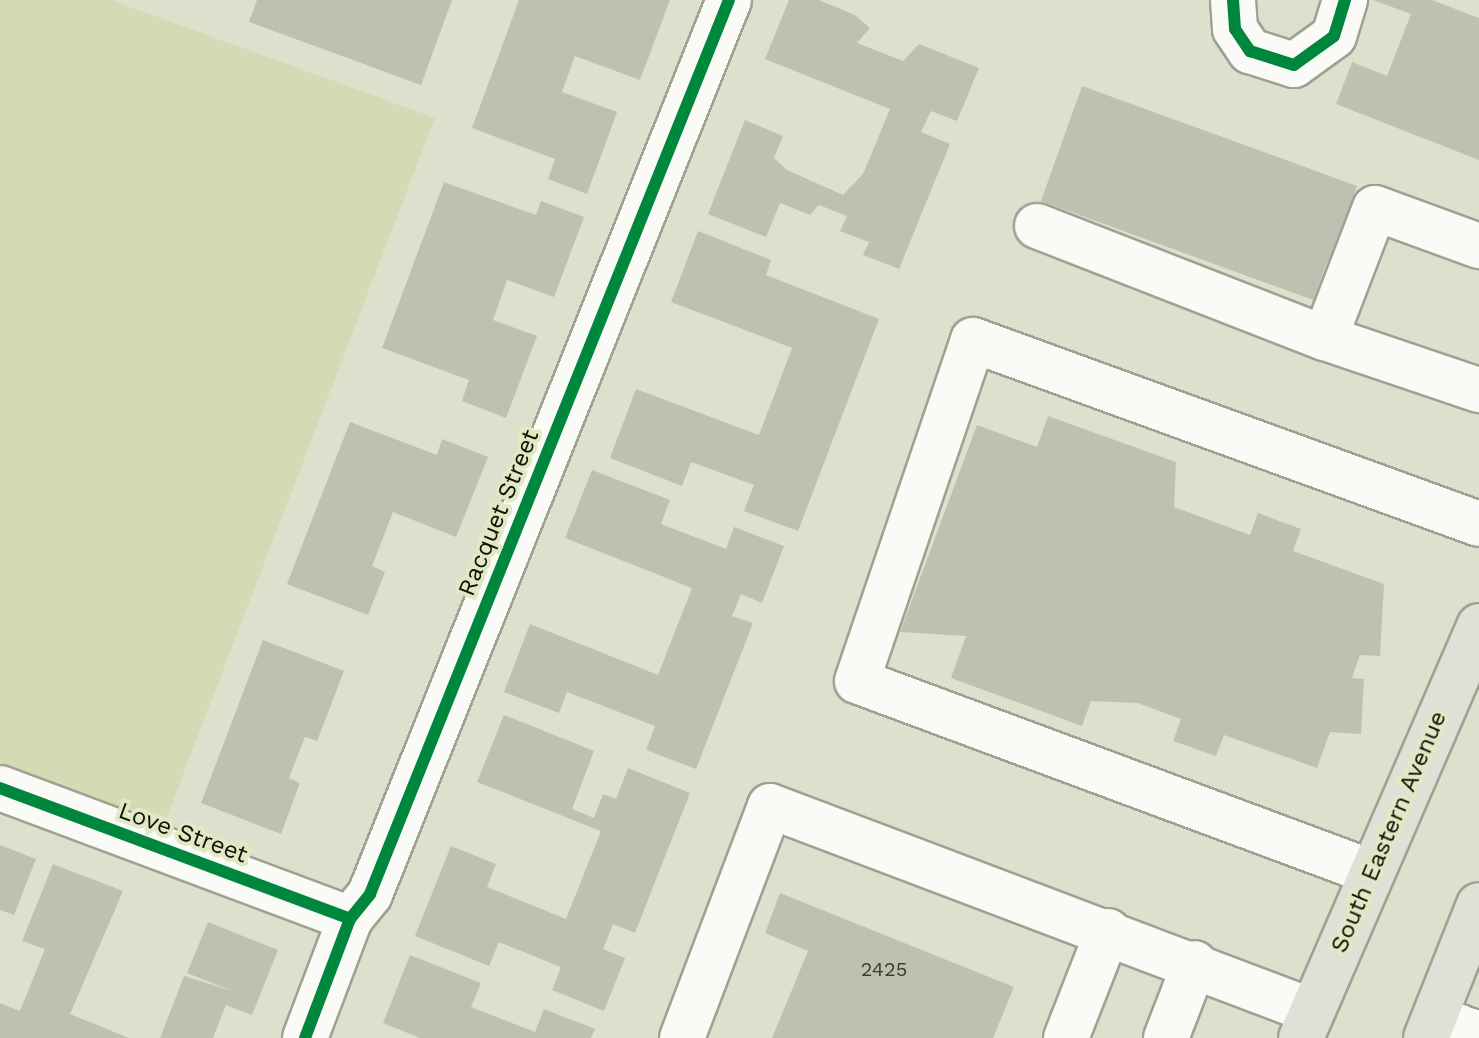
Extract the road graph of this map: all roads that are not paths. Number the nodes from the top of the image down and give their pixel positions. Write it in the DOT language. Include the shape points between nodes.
graph roads {
  1 [pos="729,0"];
  2 [pos="1233,0"];
  3 [pos="1345,0"];
  4 [pos="1037,226"];
  5 [pos="1479,246"];
  6 [pos="1325,338"];
  7 [pos="1479,390"];
  8 [pos="1479,524"];
  9 [pos="1479,626"];
  10 [pos="0,788"];
  11 [pos="1371,872"];
  12 [pos="1479,905"];
  13 [pos="350,919"];
  14 [pos="1108,931"];
  15 [pos="1195,963"];
  16 [pos="1306,1024"];
  17 [pos="1430,1028"];
  18 [pos="1479,1034"];
  19 [pos="305,1038"];
  20 [pos="682,1038"];
  21 [pos="1066,1038"];
  22 [pos="1166,1038"];
  1 -- 13 [label="street, Racquet Street" via="370,894"];
  2 -- 3 [label="street" via="1235,29 1250,51 1294,65 1334,36"];
  4 -- 6 [label="street"];
  5 -- 6 [label="street" via="1375,208"];
  6 -- 7 [label="street"];
  8 -- 11 [label="street" via="973,340 857,681"];
  9 -- 11 [label="main road, South Eastern Avenue"];
  10 -- 13 [label="street, Love Street"];
  11 -- 16 [label="main road, South Eastern Avenue"];
  12 -- 17 [label="main road"];
  13 -- 19 [label="street, Racquet Street"];
  14 -- 15 [label="street"];
  14 -- 20 [label="street" via="770,806"];
  14 -- 21 [label="street"];
  15 -- 16 [label="street"];
  15 -- 22 [label="street"];
  17 -- 18 [label="street"];
}
